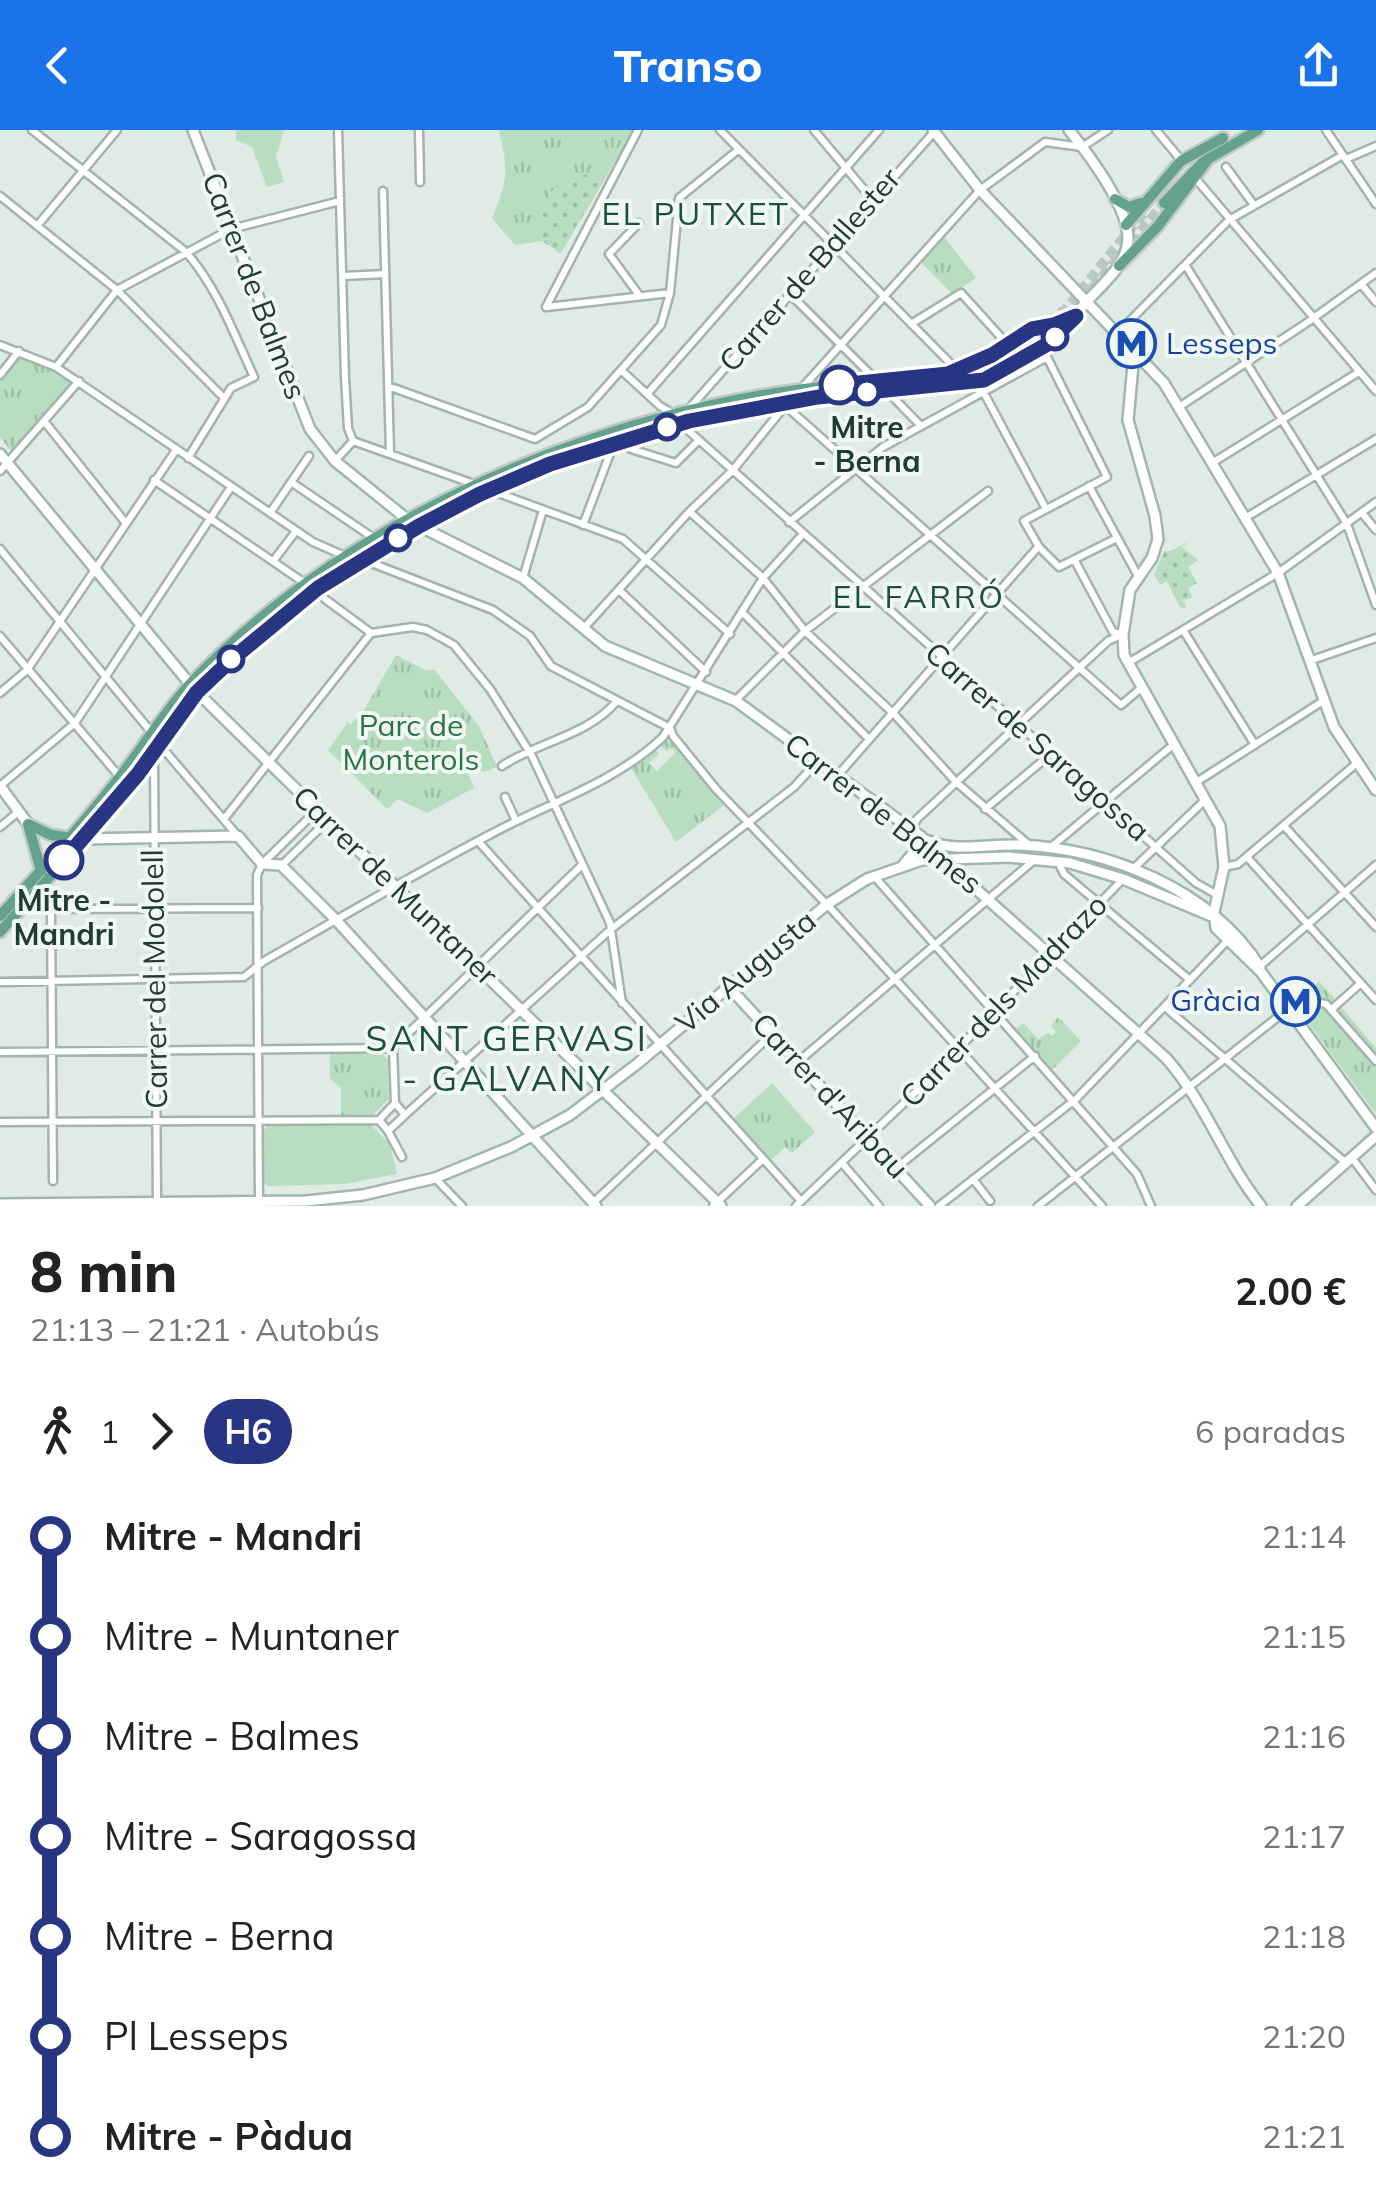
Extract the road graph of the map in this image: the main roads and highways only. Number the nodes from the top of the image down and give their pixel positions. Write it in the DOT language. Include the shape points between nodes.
graph roads {
  1 [pos="194,130"];
  2 [pos="934,130"];
  3 [pos="1069,130"];
  4 [pos="1238,130"];
  5 [pos="1258,130"];
  6 [pos="1188,170"];
  7 [pos="1114,198"];
  8 [pos="1164,204"];
  9 [pos="1145,205"];
  10 [pos="1126,225"];
  11 [pos="1119,266"];
  12 [pos="1086,304"];
  13 [pos="1076,316"];
  14 [pos="1036,328"];
  15 [pos="1046,345"];
  16 [pos="1026,351"];
  17 [pos="1134,354"];
  18 [pos="1000,358"];
  19 [pos="961,377"];
  20 [pos="882,386"];
  21 [pos="800,390"];
  22 [pos="788,402"];
  23 [pos="680,416"];
  24 [pos="3,463"];
  25 [pos="476,485"];
  26 [pos="488,490"];
  27 [pos="413,523"];
  28 [pos="194,688"];
  29 [pos="155,743"];
  30 [pos="0,786"];
  31 [pos="1376,790"];
  32 [pos="28,824"];
  33 [pos="912,830"];
  34 [pos="45,832"];
  35 [pos="69,838"];
  36 [pos="83,839"];
  37 [pos="924,839"];
  38 [pos="33,840"];
  39 [pos="1041,851"];
  40 [pos="944,858"];
  41 [pos="902,866"];
  42 [pos="1133,869"];
  43 [pos="43,876"];
  44 [pos="1123,879"];
  45 [pos="0,916"];
  46 [pos="1214,917"];
  47 [pos="0,932"];
  48 [pos="729,987"];
  49 [pos="604,1091"];
  50 [pos="1376,1128"];
  51 [pos="533,1136"];
  52 [pos="1376,1136"];
  53 [pos="355,1201"];
  54 [pos="157,1204"];
  55 [pos="259,1204"];
  56 [pos="0,1205"];
  57 [pos="593,1205"];
  58 [pos="717,1205"];
  59 [pos="930,1206"];
  60 [pos="1261,1206"];
  61 [pos="1297,1206"];
  1 -- 27 [label="main road, Carrer de Balmes" via="319,444"];
  2 -- 12 [label="main road"];
  3 -- 7 [label="main road"];
  4 -- 6 [label="main road"];
  5 -- 6 [label="main road"];
  6 -- 8 [label="main road"];
  6 -- 9 [label="main road"];
  6 -- 11 [label="main road" via="1135,253"];
  7 -- 9 [label="main road" via="1132,208"];
  7 -- 10 [label="main road"];
  9 -- 10 [label="main road"];
  10 -- 11 [label="main road" via="1128,244"];
  11 -- 12 [label="main road"];
  12 -- 13 [label="main road"];
  12 -- 17 [label="main road"];
  13 -- 14 [label="main road"];
  13 -- 15 [label="main road"];
  14 -- 15 [label="main road"];
  14 -- 19 [label="main road"];
  15 -- 19 [label="main road" via="1002,372"];
  16 -- 19 [label="main road"];
  17 -- 31 [label="main road" via="1156,372 1278,573 1334,727"];
  17 -- 46 [label="main road" via="1128,420 1158,533 1152,558 1130,590 1123,634 1127,664 1220,826 1224,867"];
  18 -- 19 [label="main road"];
  19 -- 20 [label="main road"];
  20 -- 21 [label="main road"];
  20 -- 22 [label="main road"];
  21 -- 22 [label="main road"];
  21 -- 23 [label="main road"];
  22 -- 23 [label="main road"];
  23 -- 25 [label="main road" via="572,445"];
  23 -- 26 [label="main road"];
  24 -- 28 [label="main road, Carrer de Muntaner"];
  25 -- 26 [label="main road"];
  25 -- 27 [label="main road"];
  26 -- 27 [label="main road"];
  27 -- 28 [label="main road" via="318,588"];
  27 -- 28 [label="main road" via="306,584"];
  27 -- 33 [label="main road, Carrer de Balmes" via="523,578 625,656 736,700"];
  28 -- 29 [label="main road"];
  28 -- 49 [label="main road, Carrer de Muntaner"];
  29 -- 35 [label="main road"];
  29 -- 36 [label="main road"];
  30 -- 32 [label="main road"];
  32 -- 34 [label="main road"];
  32 -- 38 [label="main road"];
  33 -- 37 [label="main road, Carrer de Balmes"];
  33 -- 41 [label="main road" via="915,851"];
  34 -- 35 [label="main road"];
  34 -- 38 [label="main road"];
  35 -- 36 [label="main road"];
  35 -- 43 [label="main road"];
  36 -- 43 [label="main road"];
  36 -- 51 [label="main road" via="238,836 262,864 281,866 336,920"];
  37 -- 39 [label="main road, Via Augusta" via="948,848"];
  37 -- 40 [label="main road, Carrer de Balmes"];
  38 -- 43 [label="main road"];
  39 -- 40 [label="main road, Via Augusta"];
  39 -- 42 [label="main road, Via Augusta" via="1090,855"];
  39 -- 44 [label="main road, Via Augusta"];
  40 -- 41 [label="main road, Via Augusta"];
  40 -- 60 [label="main road, Carrer de Balmes" via="1141,1033 1190,1087"];
  41 -- 48 [label="main road, Via Augusta" via="826,905"];
  42 -- 44 [label="main road"];
  42 -- 46 [label="main road, Via Augusta"];
  43 -- 45 [label="main road"];
  43 -- 47 [label="main road"];
  44 -- 46 [label="main road, Via Augusta"];
  46 -- 50 [label="main road, Via Augusta"];
  48 -- 49 [label="main road, Via Augusta"];
  48 -- 59 [label="main road, Carrer d'Aribau"];
  49 -- 51 [label="main road, Via Augusta"];
  49 -- 58 [label="main road, Carrer de Muntaner"];
  51 -- 53 [label="main road, Via Augusta" via="435,1178"];
  51 -- 57 [label="main road"];
  52 -- 61 [label="main road"];
  53 -- 55 [label="main road, Via Augusta"];
  54 -- 55 [label="main road, Via Augusta"];
  54 -- 56 [label="main road, Via Augusta"];
}
